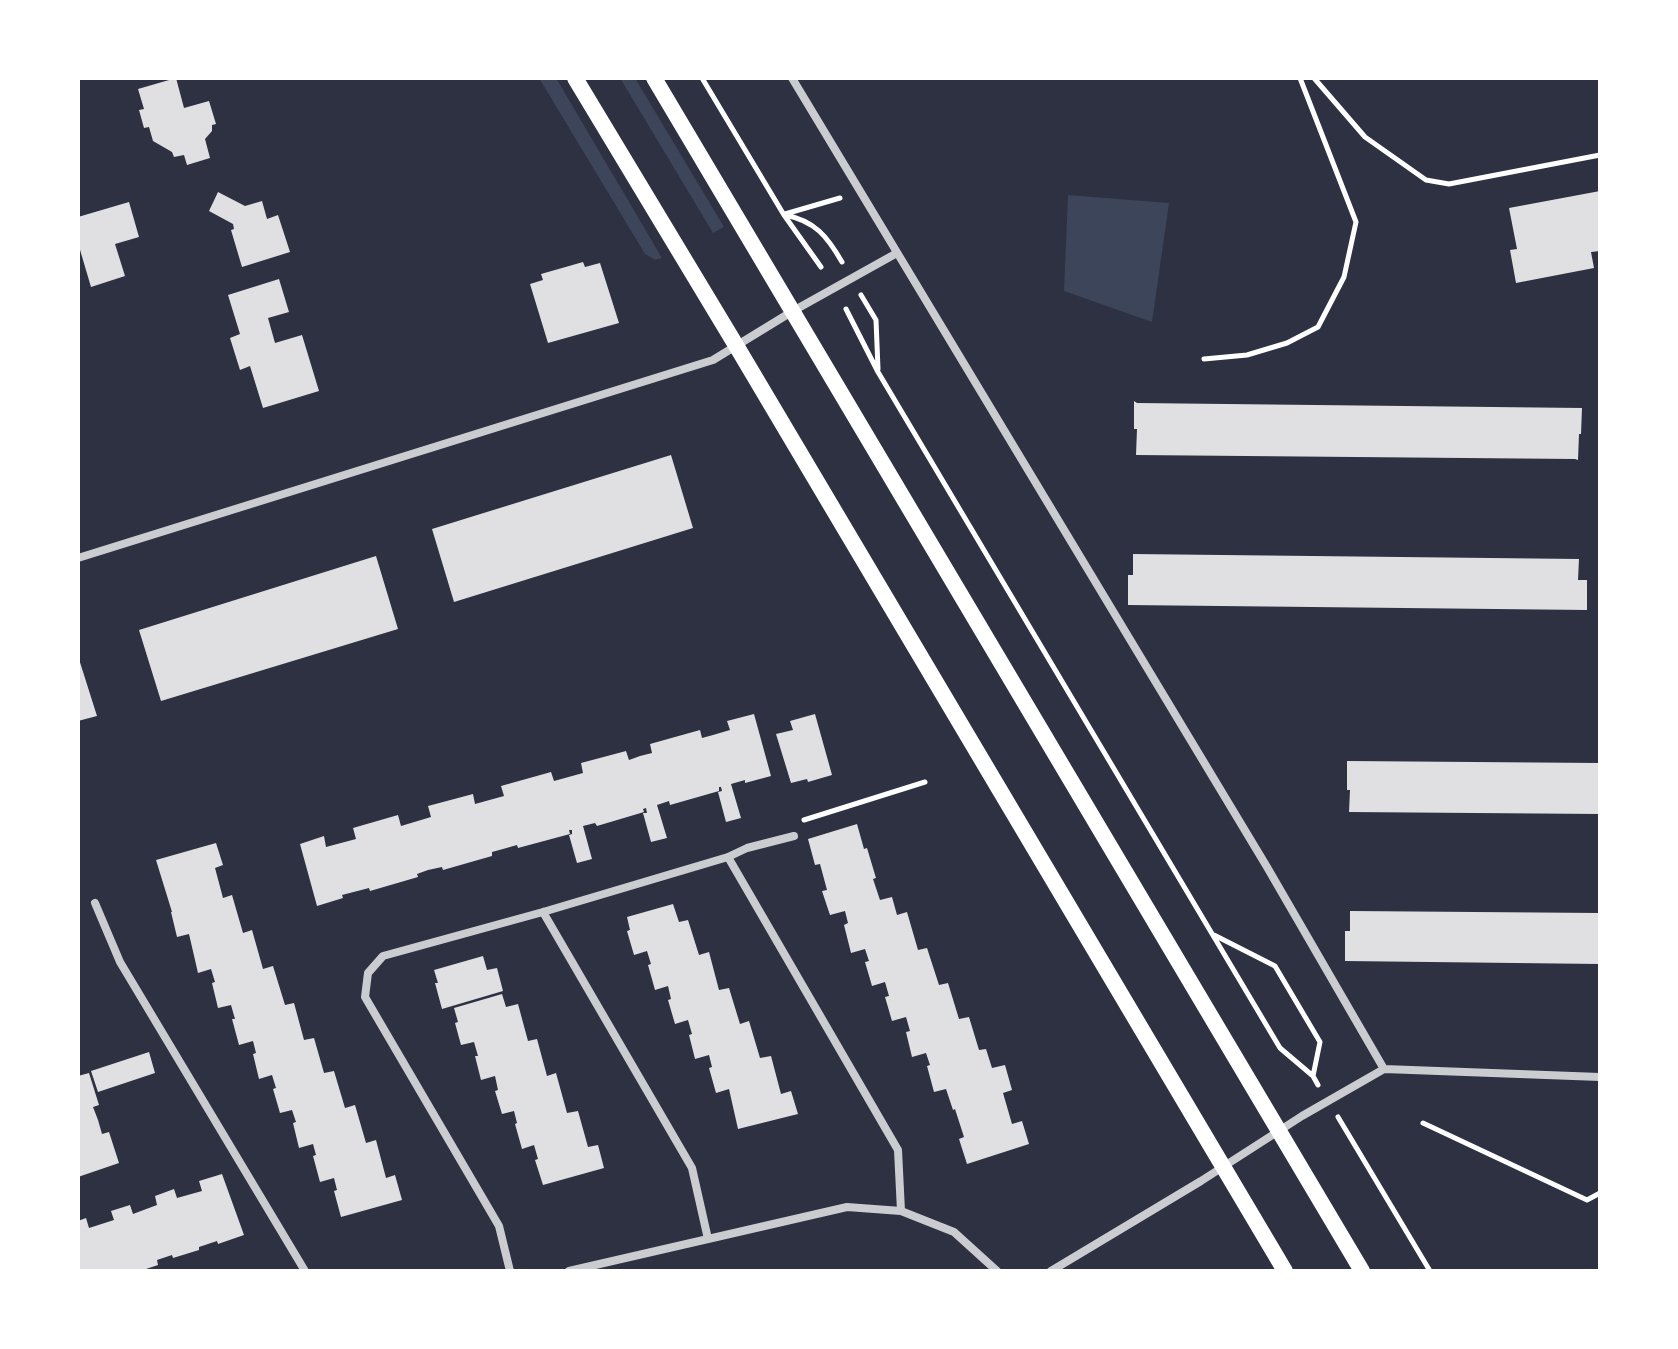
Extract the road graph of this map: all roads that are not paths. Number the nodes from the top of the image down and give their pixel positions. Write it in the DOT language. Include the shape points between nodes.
graph roads {
  1 [pos="575,78"];
  2 [pos="654,78"];
  3 [pos="792,78"];
  4 [pos="897,253"];
  5 [pos="793,311"];
  6 [pos="737,347"];
  7 [pos="78,558"];
  8 [pos="794,836"];
  9 [pos="728,857"];
  10 [pos="95,903"];
  11 [pos="543,912"];
  12 [pos="1384,1069"];
  13 [pos="1600,1077"];
  14 [pos="1278,1132"];
  15 [pos="1223,1167"];
  16 [pos="901,1211"];
  17 [pos="708,1239"];
  18 [pos="305,1271"];
  19 [pos="510,1271"];
  20 [pos="569,1271"];
  21 [pos="997,1271"];
  22 [pos="1051,1271"];
  23 [pos="1285,1271"];
  24 [pos="1362,1271"];
  1 -- 6 [label="main road"];
  2 -- 5 [label="main road"];
  3 -- 4 [label="street"];
  4 -- 5 [label="street"];
  4 -- 12 [label="street"];
  5 -- 6 [label="street"];
  5 -- 14 [label="main road"];
  6 -- 7 [label="street" via="688,369"];
  6 -- 15 [label="main road"];
  8 -- 9 [label="street"];
  9 -- 11 [label="street"];
  9 -- 16 [label="street" via="898,1150"];
  10 -- 18 [label="street" via="120,962"];
  11 -- 17 [label="street" via="692,1168"];
  11 -- 19 [label="street" via="383,956 368,973 365,997 499,1226"];
  12 -- 13 [label="street"];
  12 -- 14 [label="street"];
  14 -- 15 [label="street"];
  14 -- 24 [label="main road"];
  15 -- 22 [label="street"];
  15 -- 23 [label="main road"];
  16 -- 17 [label="street" via="847,1207"];
  16 -- 21 [label="street" via="954,1232"];
  17 -- 20 [label="street"];
}
